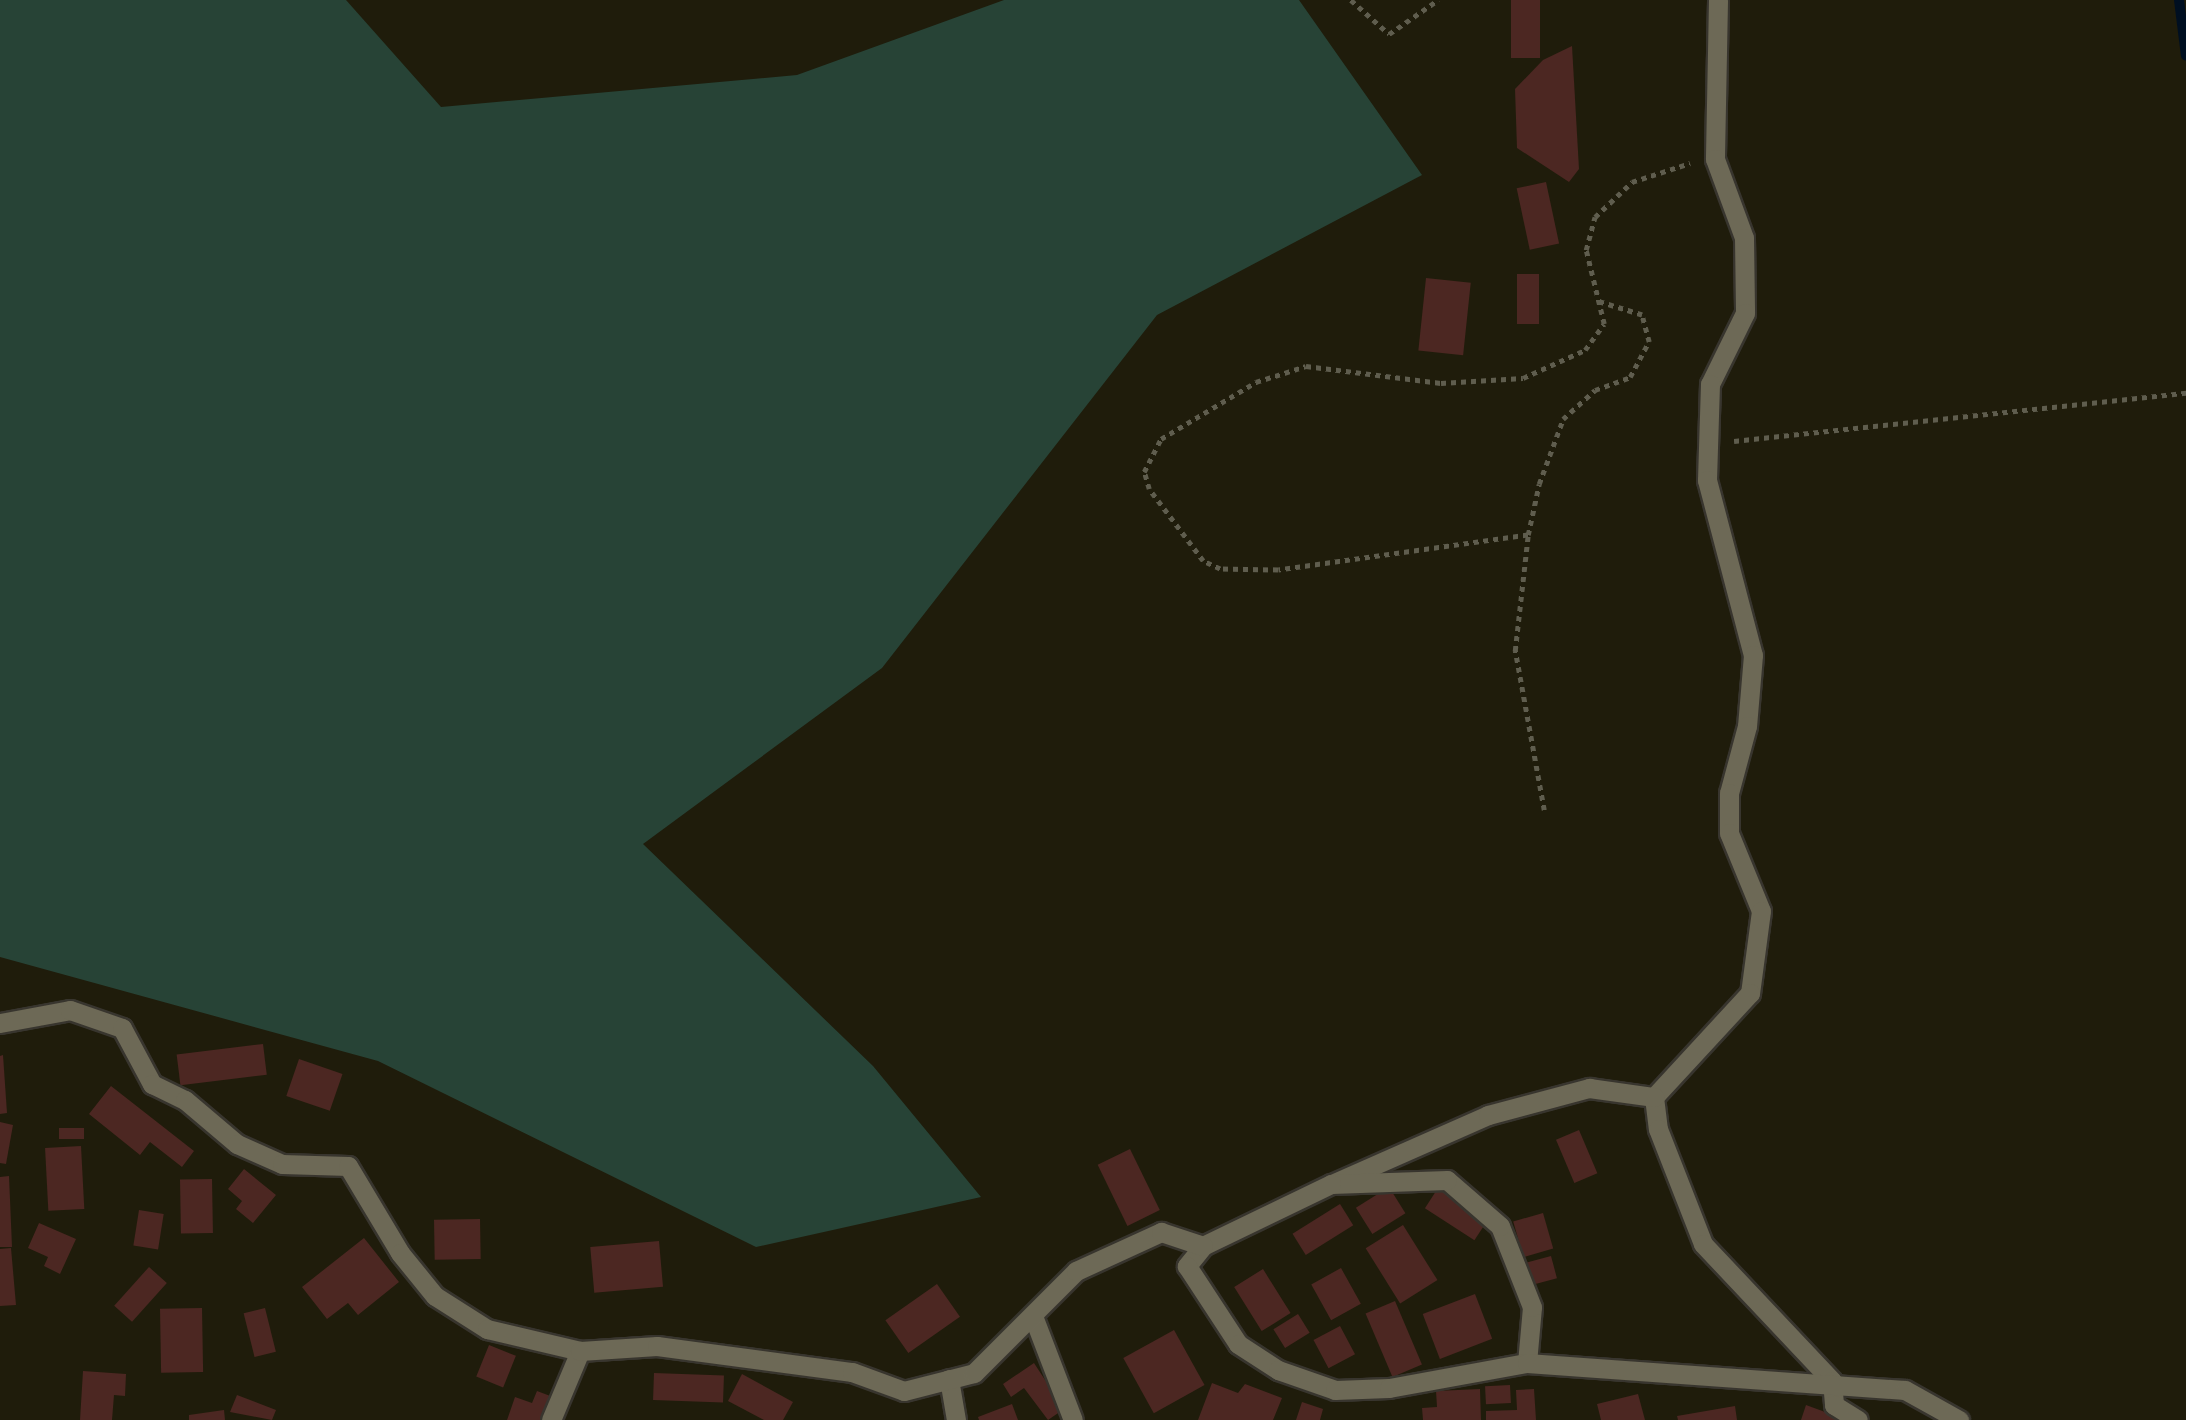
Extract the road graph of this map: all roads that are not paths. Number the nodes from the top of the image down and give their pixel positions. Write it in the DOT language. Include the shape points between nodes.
graph roads {
  1 [pos="1717,0"];
  2 [pos="0,1023"];
  3 [pos="1654,1097"];
  4 [pos="1331,1184"];
  5 [pos="1203,1246"];
  6 [pos="1033,1316"];
  7 [pos="580,1351"];
  8 [pos="1527,1363"];
  9 [pos="949,1379"];
  10 [pos="1832,1381"];
  11 [pos="551,1420"];
  12 [pos="956,1420"];
  13 [pos="1073,1420"];
  14 [pos="1858,1420"];
  15 [pos="1959,1420"];
  1 -- 3 [label="street" via="1715,159 1744,238 1745,313 1710,384 1707,480 1753,655 1747,726 1729,793 1729,833 1761,911 1750,993"];
  2 -- 7 [label="street" via="70,1010 122,1028 152,1084 185,1100 237,1144 282,1164 348,1166 400,1253 435,1296 487,1329"];
  3 -- 4 [label="street" via="1589,1088 1488,1115"];
  3 -- 10 [label="street" via="1658,1129 1703,1244"];
  4 -- 5 [label="street"];
  4 -- 8 [label="street" via="1447,1180 1500,1226 1532,1307"];
  5 -- 6 [label="street" via="1161,1232 1076,1271"];
  5 -- 8 [label="street" via="1187,1266 1237,1344 1278,1370 1335,1390 1389,1388"];
  6 -- 9 [label="street" via="974,1373"];
  6 -- 13 [label="street"];
  7 -- 9 [label="street" via="657,1346 852,1372 904,1391"];
  7 -- 11 [label="street"];
  8 -- 10 [label="street"];
  9 -- 12 [label="street"];
  10 -- 14 [label="street" via="1834,1405"];
  10 -- 15 [label="street" via="1905,1390"];
}
